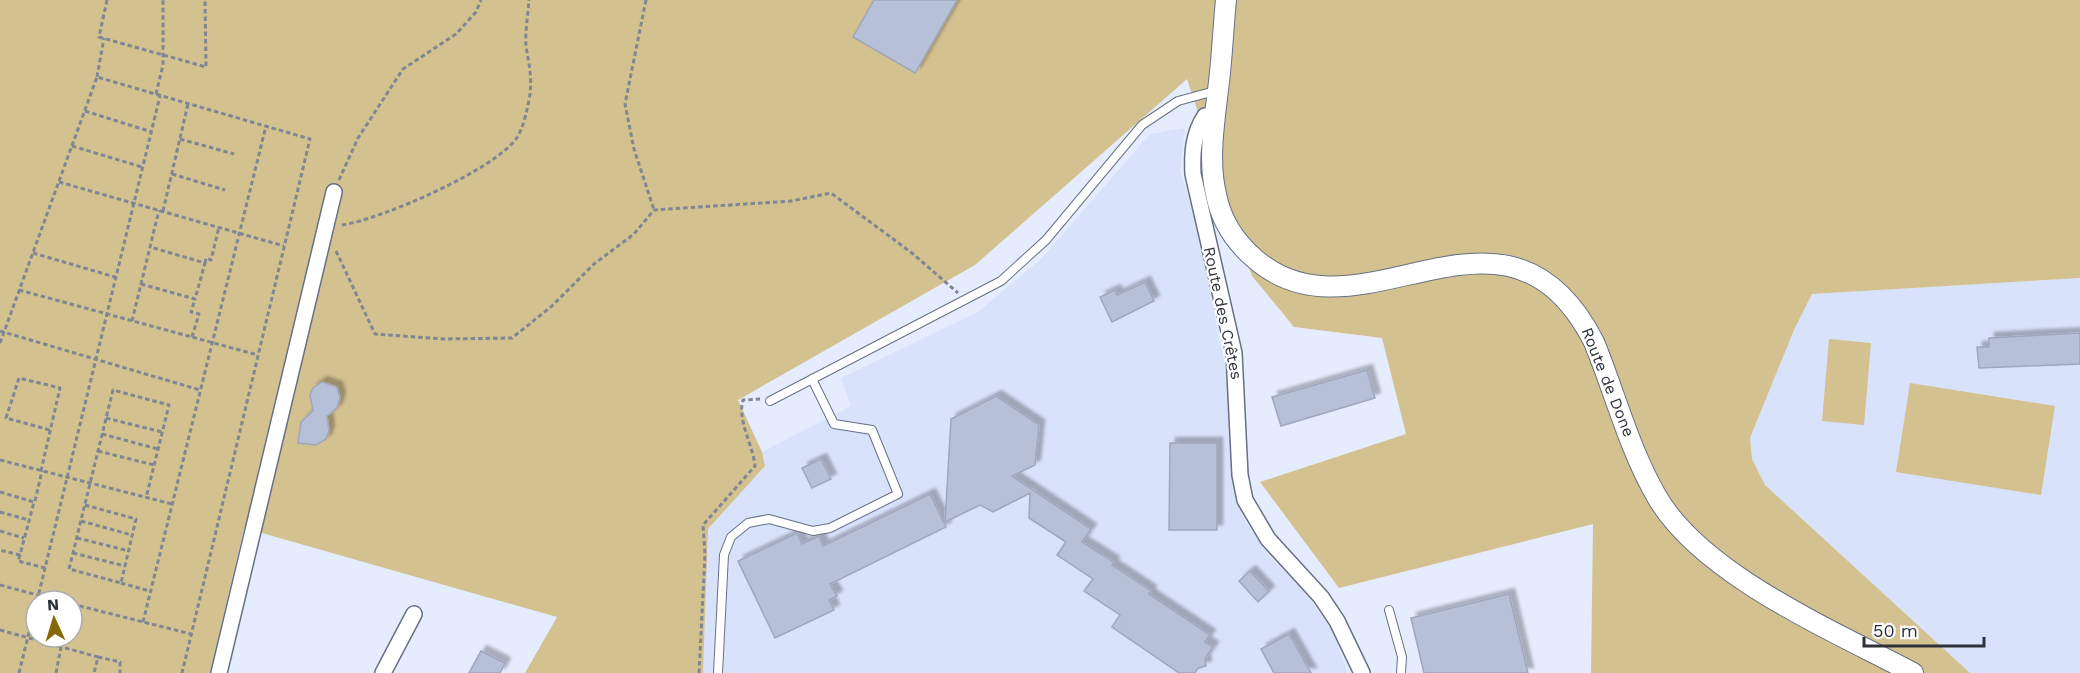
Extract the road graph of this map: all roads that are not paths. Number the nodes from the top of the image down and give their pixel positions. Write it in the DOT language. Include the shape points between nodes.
graph roads {
  1 [pos="1226,0"];
  2 [pos="1218,91"];
  3 [pos="1214,114"];
  4 [pos="334,192"];
  5 [pos="812,379"];
  6 [pos="770,400"];
  7 [pos="1389,610"];
  8 [pos="414,614"];
  9 [pos="219,673"];
  10 [pos="383,673"];
  11 [pos="718,673"];
  12 [pos="1362,673"];
  13 [pos="1401,673"];
  14 [pos="1913,673"];
  1 -- 2 [label="street"];
  2 -- 3 [label="street"];
  2 -- 5 [label="lane" via="1178,100 1142,126 1046,240 1001,281"];
  3 -- 12 [label="street, Route des Crêtes" via="1205,116 1199,124 1192,152 1193,174 1234,353 1240,475 1245,500 1268,538 1337,621"];
  3 -- 14 [label="street, Route de Done" via="1213,173 1221,213 1236,241 1261,264 1293,281 1327,287 1469,263 1513,268 1548,283 1571,303 1582,320 1648,479 1684,533 1745,581"];
  4 -- 9 [label="street"];
  5 -- 6 [label="lane"];
  5 -- 11 [label="lane" via="834,424 872,430 898,494 830,528 813,531 769,519 748,523 731,537 724,555"];
  7 -- 13 [label="lane" via="1402,657"];
  8 -- 10 [label="street"];
}
